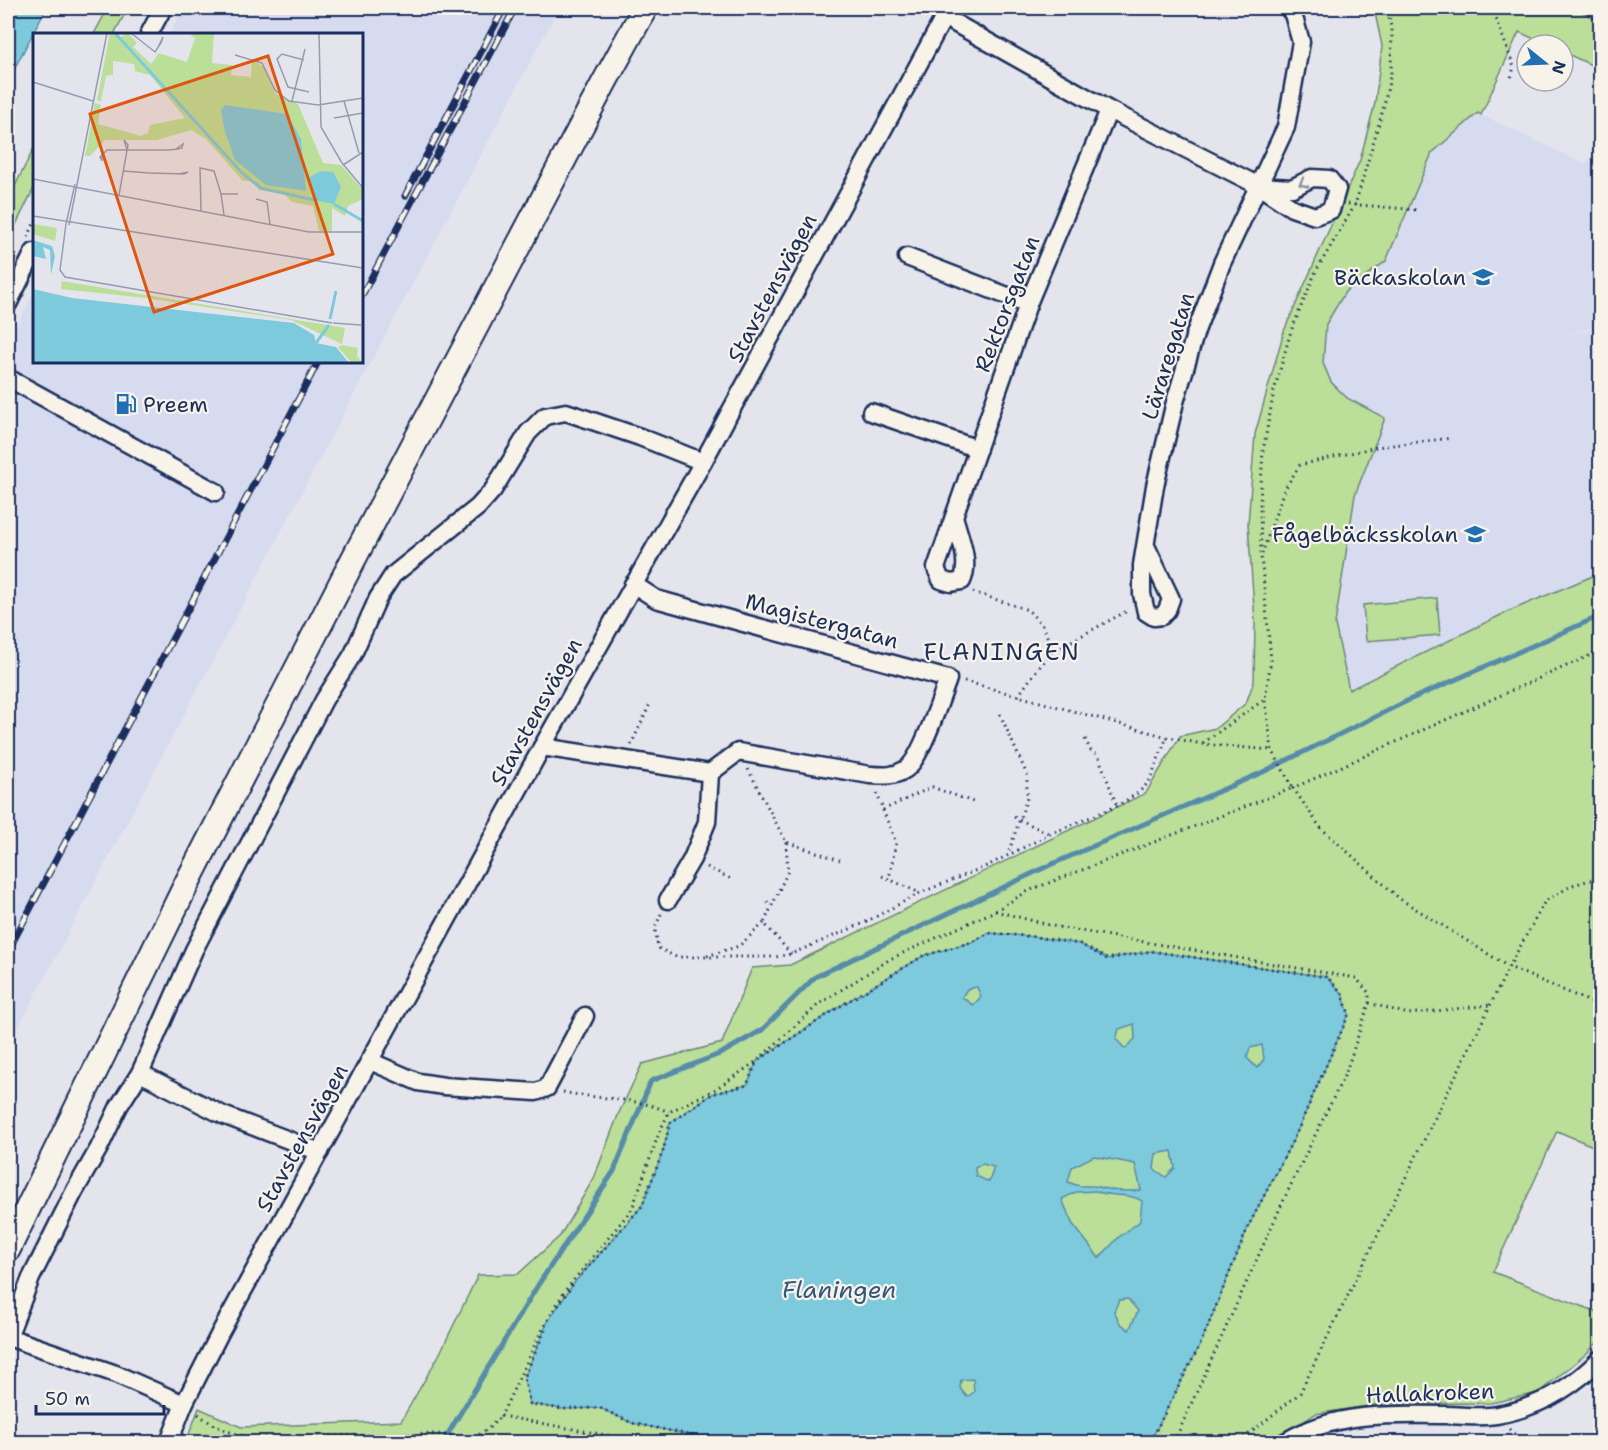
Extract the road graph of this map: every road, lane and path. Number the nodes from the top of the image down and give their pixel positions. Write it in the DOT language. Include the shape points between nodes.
graph roads {
  1 [pos="163,8"];
  2 [pos="638,8"];
  3 [pos="645,8"];
  4 [pos="1288,8"];
  5 [pos="1387,8"];
  6 [pos="1492,8"];
  7 [pos="946,12"];
  8 [pos="150,33"];
  9 [pos="1511,78"];
  10 [pos="605,81"];
  11 [pos="1109,110"];
  12 [pos="1259,186"];
  13 [pos="1334,201"];
  14 [pos="1355,205"];
  15 [pos="1418,210"];
  16 [pos="33,254"];
  17 [pos="907,257"];
  18 [pos="8,304"];
  19 [pos="1028,304"];
  20 [pos="8,378"];
  21 [pos="871,412"];
  22 [pos="1452,438"];
  23 [pos="978,450"];
  24 [pos="703,462"];
  25 [pos="216,492"];
  26 [pos="954,516"];
  27 [pos="1146,546"];
  28 [pos="1262,556"];
  29 [pos="962,581"];
  30 [pos="633,584"];
  31 [pos="1144,603"];
  32 [pos="1053,651"];
  33 [pos="1600,651"];
  34 [pos="948,680"];
  35 [pos="1018,696"];
  36 [pos="1265,699"];
  37 [pos="650,704"];
  38 [pos="1000,714"];
  39 [pos="1167,737"];
  40 [pos="1085,739"];
  41 [pos="1202,744"];
  42 [pos="542,747"];
  43 [pos="1272,750"];
  44 [pos="738,752"];
  45 [pos="624,760"];
  46 [pos="710,773"];
  47 [pos="870,775"];
  48 [pos="1293,788"];
  49 [pos="973,802"];
  50 [pos="1117,806"];
  51 [pos="883,810"];
  52 [pos="1014,817"];
  53 [pos="1019,819"];
  54 [pos="1050,834"];
  55 [pos="786,842"];
  56 [pos="1008,854"];
  57 [pos="692,859"];
  58 [pos="840,860"];
  59 [pos="882,876"];
  60 [pos="1600,877"];
  61 [pos="731,879"];
  62 [pos="889,879"];
  63 [pos="920,893"];
  64 [pos="668,900"];
  65 [pos="767,902"];
  66 [pos="772,904"];
  67 [pos="995,910"];
  68 [pos="764,923"];
  69 [pos="791,954"];
  70 [pos="703,958"];
  71 [pos="1509,967"];
  72 [pos="1369,1003"];
  73 [pos="1490,1005"];
  74 [pos="1600,1006"];
  75 [pos="585,1016"];
  76 [pos="370,1061"];
  77 [pos="757,1061"];
  78 [pos="140,1073"];
  79 [pos="547,1088"];
  80 [pos="669,1112"];
  81 [pos="320,1152"];
  82 [pos="8,1249"];
  83 [pos="1600,1359"];
  84 [pos="184,1404"];
  85 [pos="501,1416"];
  86 [pos="419,1434"];
  87 [pos="169,1443"];
  88 [pos="414,1443"];
  89 [pos="638,1443"];
  90 [pos="724,1443"];
  91 [pos="1144,1443"];
  92 [pos="1174,1443"];
  93 [pos="1239,1443"];
  94 [pos="1285,1443"];
  1 -- 8 [label="street"];
  2 -- 10 [label="highway"];
  3 -- 10 [label="highway"];
  4 -- 12 [label="street, Läraregatan" via="1301,42 1296,78 1286,127"];
  5 -- 14 [label="path" via="1392,31 1391,72"];
  6 -- 9 [label="path" via="1514,67"];
  7 -- 11 [label="street"];
  7 -- 24 [label="street, Stavstensvägen"];
  10 -- 82 [label="highway" via="187,883"];
  11 -- 12 [label="street"];
  11 -- 19 [label="street, Rektorsgatan"];
  12 -- 13 [label="street" via="1292,208 1315,216 1331,210"];
  13 -- 12 [label="street, one-way" via="1337,189 1329,179 1312,178 1292,188"];
  12 -- 27 [label="street, Läraregatan" via="1222,263 1196,331 1155,486"];
  13 -- 14 [label="path"];
  14 -- 15 [label="path"];
  14 -- 28 [label="path" via="1316,271 1291,332 1274,390 1263,451"];
  16 -- 18 [label="street"];
  17 -- 19 [label="street"];
  19 -- 23 [label="street, Rektorsgatan"];
  20 -- 25 [label="street"];
  21 -- 23 [label="street"];
  22 -- 28 [label="path" via="1376,447 1300,465 1284,490"];
  23 -- 26 [label="street, Rektorsgatan"];
  24 -- 30 [label="street, Stavstensvägen"];
  24 -- 78 [label="street" via="566,412 545,416 528,433 478,507 393,575 194,950"];
  26 -- 29 [label="street" via="966,560"];
  26 -- 29 [label="street, Rektorsgatan" via="936,568 941,580"];
  27 -- 31 [label="street, Läraregatan" via="1142,566"];
  27 -- 31 [label="street" via="1171,599 1162,616 1146,612"];
  28 -- 36 [label="path" via="1271,660"];
  29 -- 32 [label="path" via="968,590 1028,610 1043,626"];
  30 -- 34 [label="street, Magistergatan" via="656,599"];
  30 -- 42 [label="street, Stavstensvägen"];
  31 -- 32 [label="path"];
  32 -- 35 [label="path"];
  33 -- 48 [label="path"];
  34 -- 35 [label="path"];
  34 -- 47 [label="street" via="926,738 909,768 890,776"];
  35 -- 39 [label="path"];
  36 -- 41 [label="path"];
  36 -- 43 [label="path"];
  37 -- 45 [label="path"];
  38 -- 53 [label="path" via="1027,775 1027,798"];
  39 -- 41 [label="path"];
  39 -- 50 [label="path" via="1149,782"];
  40 -- 50 [label="path" via="1098,755"];
  41 -- 43 [label="path"];
  42 -- 45 [label="street"];
  42 -- 76 [label="street, Stavstensvägen"];
  43 -- 48 [label="path"];
  44 -- 46 [label="street"];
  44 -- 47 [label="street"];
  44 -- 55 [label="path"];
  45 -- 46 [label="street"];
  46 -- 57 [label="street" via="707,822"];
  47 -- 51 [label="path"];
  48 -- 67 [label="path" via="1028,891"];
  48 -- 71 [label="path" via="1320,827 1400,899"];
  49 -- 51 [label="path" via="932,787"];
  50 -- 54 [label="path"];
  51 -- 62 [label="path" via="896,843"];
  52 -- 53 [label="path"];
  53 -- 54 [label="path"];
  53 -- 56 [label="path"];
  54 -- 56 [label="path"];
  55 -- 58 [label="path"];
  55 -- 66 [label="path" via="788,871"];
  56 -- 63 [label="path"];
  57 -- 61 [label="path"];
  57 -- 64 [label="street"];
  59 -- 62 [label="path"];
  60 -- 71 [label="path" via="1573,885 1545,902"];
  62 -- 63 [label="path"];
  63 -- 69 [label="path" via="862,924"];
  64 -- 70 [label="path" via="655,928 658,948 676,957"];
  65 -- 66 [label="path"];
  66 -- 68 [label="path"];
  67 -- 72 [label="path" via="1057,927 1356,978 1369,993"];
  67 -- 77 [label="path" via="890,959 819,1004"];
  68 -- 69 [label="path"];
  68 -- 70 [label="path" via="739,946"];
  69 -- 70 [label="path"];
  71 -- 73 [label="path"];
  71 -- 74 [label="path"];
  72 -- 73 [label="path" via="1408,1014"];
  72 -- 92 [label="path" via="1346,1072"];
  73 -- 93 [label="path" via="1300,1393"];
  75 -- 79 [label="street"];
  76 -- 79 [label="street" via="418,1082 444,1086 536,1092"];
  76 -- 81 [label="street, Stavstensvägen"];
  77 -- 80 [label="path" via="717,1089"];
  77 -- 90 [label="path" via="747,1085 712,1094 669,1123 642,1206 574,1283 548,1321 524,1378 530,1404 562,1409 600,1408 632,1423"];
  77 -- 91 [label="path" via="923,956 989,933 1080,944 1107,959 1150,951 1327,977 1342,993 1349,1014 1296,1134 1249,1225 1201,1343 1153,1436"];
  78 -- 81 [label="street" via="224,1115"];
  78 -- 84 [label="street" via="74,1192 31,1278 8,1337 116,1374"];
  79 -- 80 [label="path" via="580,1096 627,1099"];
  80 -- 85 [label="path" via="632,1209 564,1292 538,1336"];
  81 -- 84 [label="street, Stavstensvägen"];
  83 -- 94 [label="street, Hallakroken" via="1569,1387 1534,1405 1494,1416 1390,1414 1338,1420"];
  84 -- 86 [label="path" via="234,1435 256,1438"];
  84 -- 87 [label="street, Stavstensvägen"];
  85 -- 86 [label="path" via="474,1438"];
  85 -- 89 [label="path"];
  86 -- 88 [label="path"];
}
